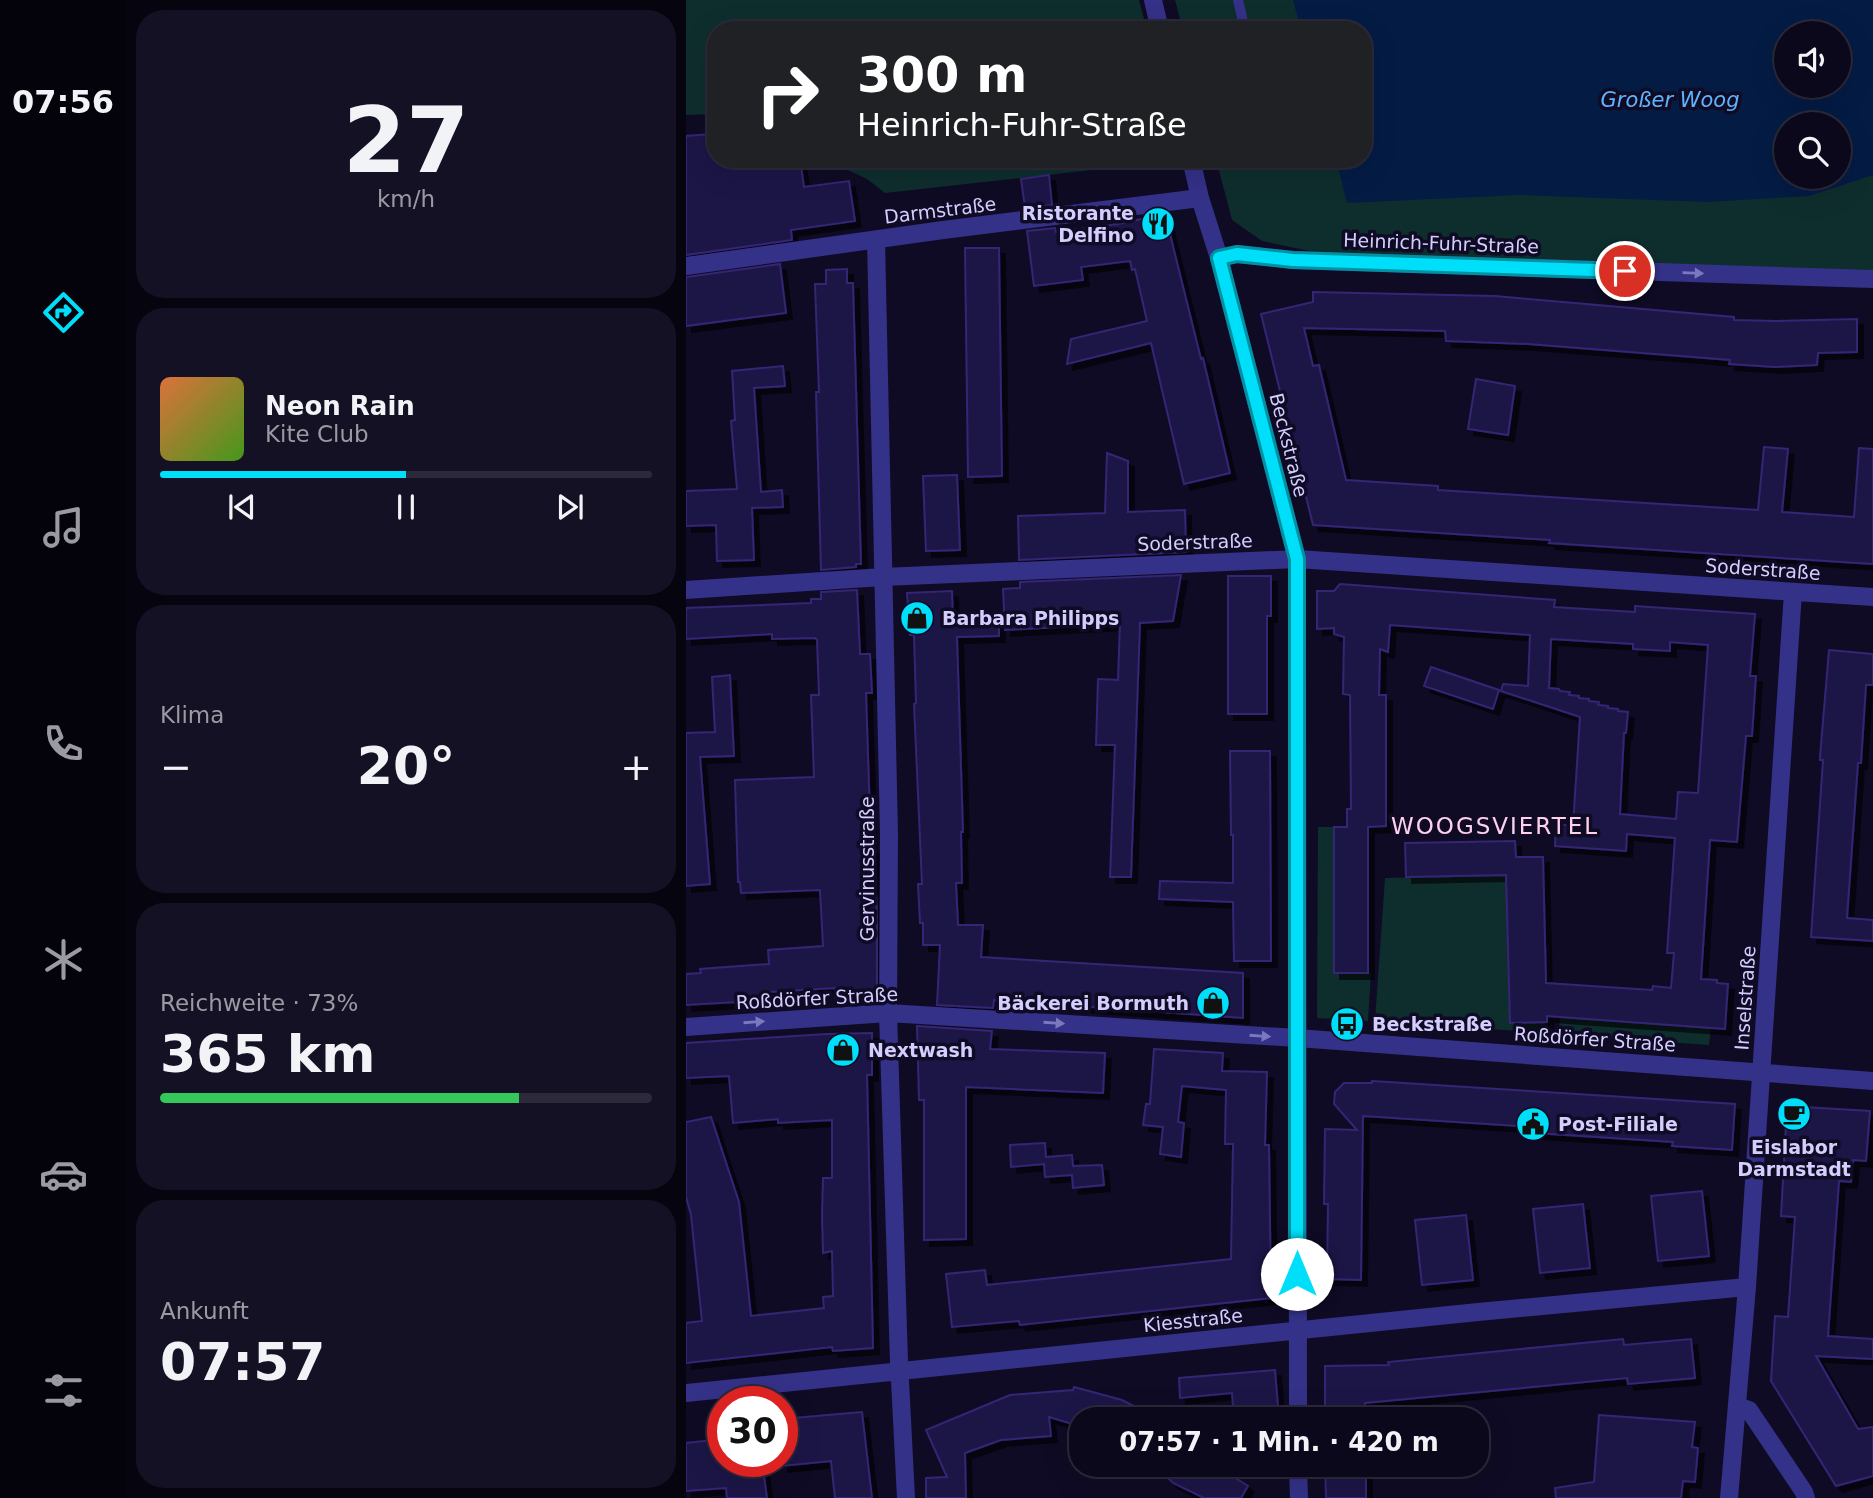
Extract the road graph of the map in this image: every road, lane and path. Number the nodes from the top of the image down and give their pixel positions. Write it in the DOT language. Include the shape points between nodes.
graph roads {
  1 [pos="1153,0"];
  2 [pos="1238,0"];
  3 [pos="1158,21"];
  4 [pos="1243,21"];
  5 [pos="1193,168"];
  6 [pos="1200,198"];
  7 [pos="876,240"];
  8 [pos="1219,258"];
  9 [pos="686,266"];
  10 [pos="1873,279"];
  11 [pos="1297,559"];
  12 [pos="883,577"];
  13 [pos="686,590"];
  14 [pos="1793,592"];
  15 [pos="1873,597"];
  16 [pos="888,1013"];
  17 [pos="686,1027"];
  18 [pos="1297,1038"];
  19 [pos="1761,1072"];
  20 [pos="1873,1081"];
  21 [pos="1747,1287"];
  22 [pos="1297,1330"];
  23 [pos="900,1372"];
  24 [pos="686,1393"];
  25 [pos="1737,1406"];
  26 [pos="1298,1407"];
  27 [pos="1298,1477"];
  28 [pos="906,1498"];
  29 [pos="1299,1498"];
  30 [pos="1729,1498"];
  31 [pos="1807,1498"];
  1 -- 3 [label="street"];
  2 -- 4 [label="lane"];
  5 -- 6 [label="street, Beckstraße"];
  6 -- 7 [label="street, Darmstraße"];
  6 -- 8 [label="street, Beckstraße"];
  7 -- 9 [label="street, Darmstraße"];
  7 -- 12 [label="street, Gervinusstraße"];
  8 -- 10 [label="street, Heinrich-Fuhr-Straße, one-way" via="1237,254 1293,260"];
  8 -- 11 [label="street, Beckstraße"];
  11 -- 12 [label="street, Soderstraße"];
  11 -- 14 [label="street, Soderstraße"];
  11 -- 18 [label="street, Beckstraße"];
  12 -- 13 [label="street, Soderstraße"];
  12 -- 16 [label="street, Gervinusstraße"];
  14 -- 15 [label="street, Soderstraße"];
  14 -- 19 [label="street, Inselstraße"];
  17 -- 16 [label="street, Roßdörfer Straße, one-way"];
  16 -- 18 [label="street, Roßdörfer Straße, one-way"];
  16 -- 23 [label="street, Gervinusstraße"];
  18 -- 19 [label="street, Roßdörfer Straße"];
  18 -- 22 [label="street, Beckstraße"];
  19 -- 20 [label="street, Roßdörfer Straße"];
  19 -- 21 [label="street, Inselstraße"];
  21 -- 22 [label="street, Kiesstraße"];
  21 -- 25 [label="street, Inselstraße"];
  22 -- 23 [label="street, Kiesstraße"];
  22 -- 26 [label="street, Beckstraße"];
  23 -- 24 [label="street, Kiesstraße"];
  23 -- 28 [label="street, Gervinusstraße"];
  25 -- 30 [label="street, Inselstraße"];
  25 -- 31 [label="street" via="1749,1410"];
  27 -- 29 [label="street"];
}
